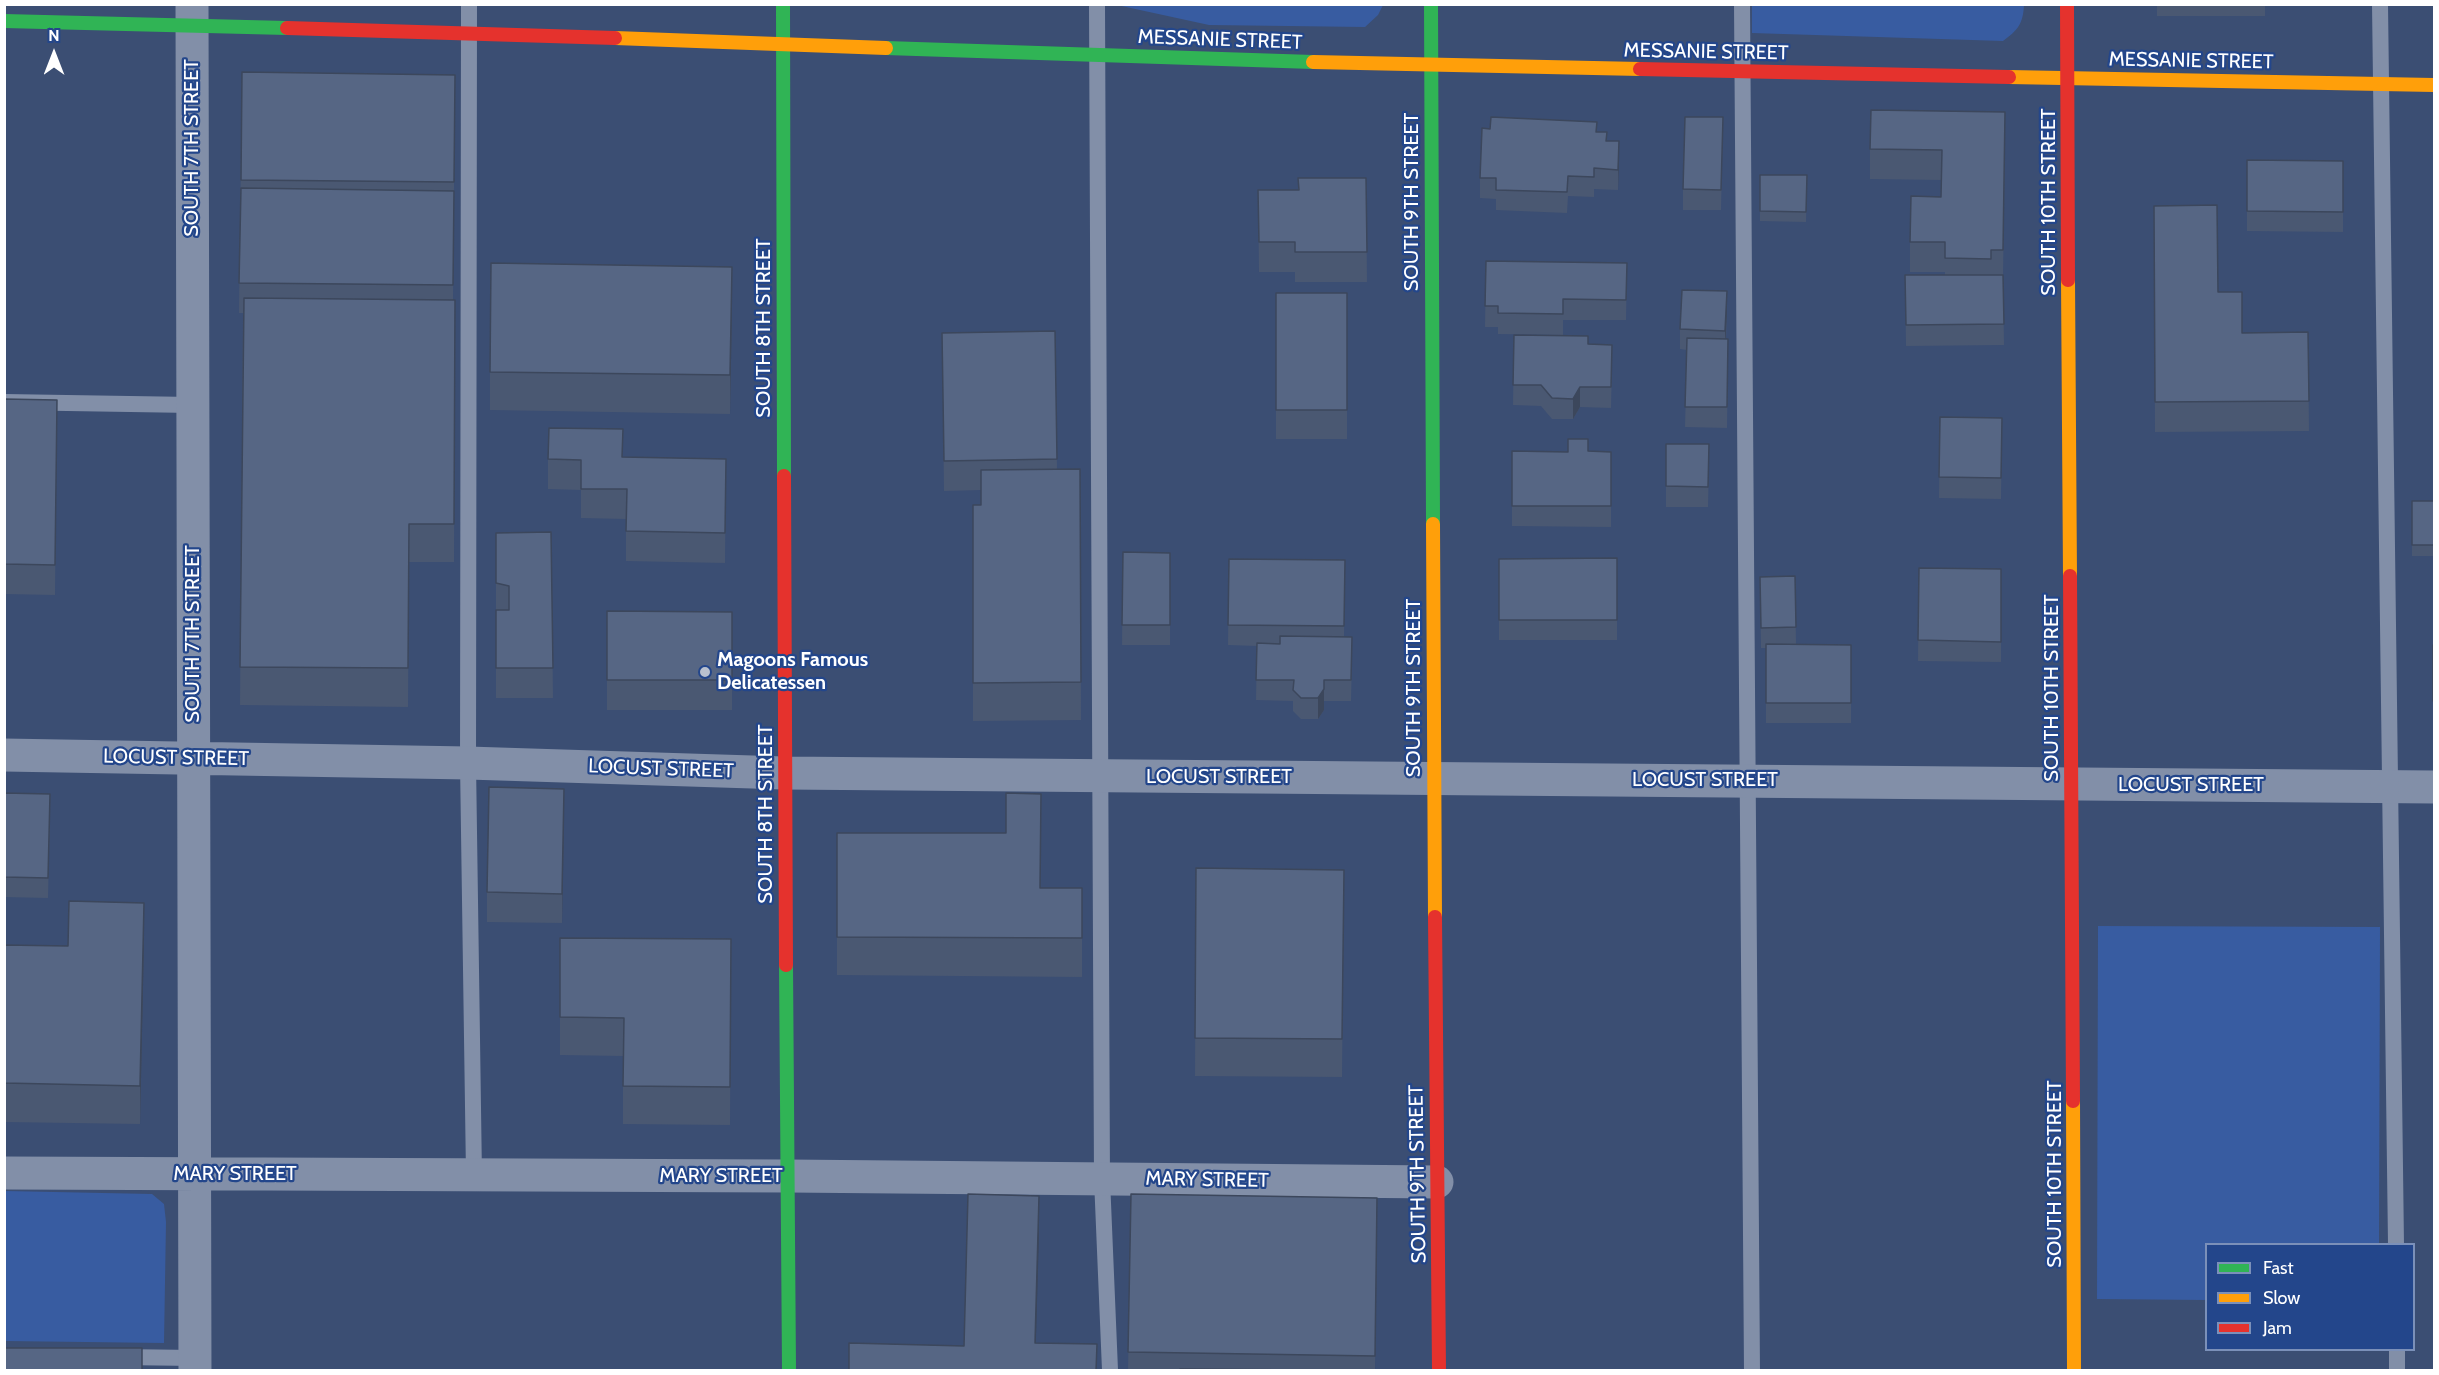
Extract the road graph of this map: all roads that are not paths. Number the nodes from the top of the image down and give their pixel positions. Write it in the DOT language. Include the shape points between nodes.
graph roads {
  1 [pos="469,4"];
  2 [pos="783,4"];
  3 [pos="1097,4"];
  4 [pos="1431,4"];
  5 [pos="1742,4"];
  6 [pos="2067,4"];
  7 [pos="2380,4"];
  8 [pos="192,15"];
  9 [pos="4,21"];
  10 [pos="469,32"];
  11 [pos="783,45"];
  12 [pos="1098,56"];
  13 [pos="1431,65"];
  14 [pos="1742,73"];
  15 [pos="2067,78"];
  16 [pos="2382,84"];
  17 [pos="2434,85"];
  18 [pos="4,402"];
  19 [pos="193,405"];
  20 [pos="4,755"];
  21 [pos="193,758"];
  22 [pos="468,763"];
  23 [pos="784,773"];
  24 [pos="1101,776"];
  25 [pos="1434,778"];
  26 [pos="1747,780"];
  27 [pos="2072,784"];
  28 [pos="2391,787"];
  29 [pos="2434,787"];
  30 [pos="4,1173"];
  31 [pos="193,1174"];
  32 [pos="474,1174"];
  33 [pos="788,1176"];
  34 [pos="1102,1179"];
  35 [pos="1437,1182"];
  36 [pos="2396,1243"];
  37 [pos="2397,1351"];
  38 [pos="100,1357"];
  39 [pos="195,1364"];
  40 [pos="789,1371"];
  41 [pos="1110,1371"];
  42 [pos="1439,1371"];
  43 [pos="1752,1371"];
  44 [pos="2074,1371"];
  45 [pos="2397,1371"];
  1 -- 10 [label="lane"];
  2 -- 11 [label="main road, SOUTH 8TH STREET"];
  3 -- 12 [label="lane"];
  4 -- 13 [label="main road, SOUTH 9TH STREET"];
  5 -- 14 [label="lane"];
  6 -- 15 [label="main road, SOUTH 10TH STREET"];
  7 -- 16 [label="lane"];
  8 -- 9 [label="main road, MESSANIE STREET"];
  8 -- 10 [label="main road, MESSANIE STREET"];
  8 -- 19 [label="street, SOUTH 7TH STREET"];
  10 -- 11 [label="main road, MESSANIE STREET"];
  10 -- 22 [label="lane"];
  11 -- 12 [label="main road, MESSANIE STREET"];
  11 -- 23 [label="main road, SOUTH 8TH STREET"];
  12 -- 13 [label="main road, MESSANIE STREET"];
  12 -- 24 [label="lane"];
  13 -- 14 [label="main road, MESSANIE STREET"];
  13 -- 25 [label="main road, SOUTH 9TH STREET"];
  14 -- 15 [label="main road, MESSANIE STREET"];
  14 -- 26 [label="lane"];
  15 -- 16 [label="main road, MESSANIE STREET"];
  15 -- 27 [label="main road, SOUTH 10TH STREET"];
  16 -- 17 [label="main road, MESSANIE STREET"];
  16 -- 28 [label="lane"];
  18 -- 19 [label="lane"];
  19 -- 21 [label="street, SOUTH 7TH STREET"];
  20 -- 21 [label="street, LOCUST STREET"];
  21 -- 22 [label="street, LOCUST STREET"];
  21 -- 31 [label="street, SOUTH 7TH STREET"];
  22 -- 23 [label="street, LOCUST STREET"];
  22 -- 32 [label="lane"];
  23 -- 24 [label="street, LOCUST STREET"];
  23 -- 33 [label="main road, SOUTH 8TH STREET"];
  24 -- 25 [label="street, LOCUST STREET"];
  24 -- 34 [label="lane"];
  25 -- 26 [label="street, LOCUST STREET"];
  25 -- 35 [label="main road, SOUTH 9TH STREET"];
  26 -- 27 [label="street, LOCUST STREET"];
  26 -- 43 [label="lane"];
  27 -- 28 [label="street, LOCUST STREET"];
  27 -- 44 [label="main road, SOUTH 10TH STREET"];
  28 -- 29 [label="street, LOCUST STREET"];
  28 -- 36 [label="lane"];
  30 -- 31 [label="street, MARY STREET"];
  31 -- 32 [label="street, MARY STREET"];
  31 -- 39 [label="street, SOUTH 7TH STREET"];
  32 -- 33 [label="street, MARY STREET"];
  33 -- 34 [label="street, MARY STREET"];
  33 -- 40 [label="main road, SOUTH 8TH STREET"];
  34 -- 35 [label="street, MARY STREET"];
  34 -- 41 [label="lane"];
  35 -- 42 [label="main road, SOUTH 9TH STREET"];
  37 -- 45 [label="lane"];
  38 -- 39 [label="lane"];
}
